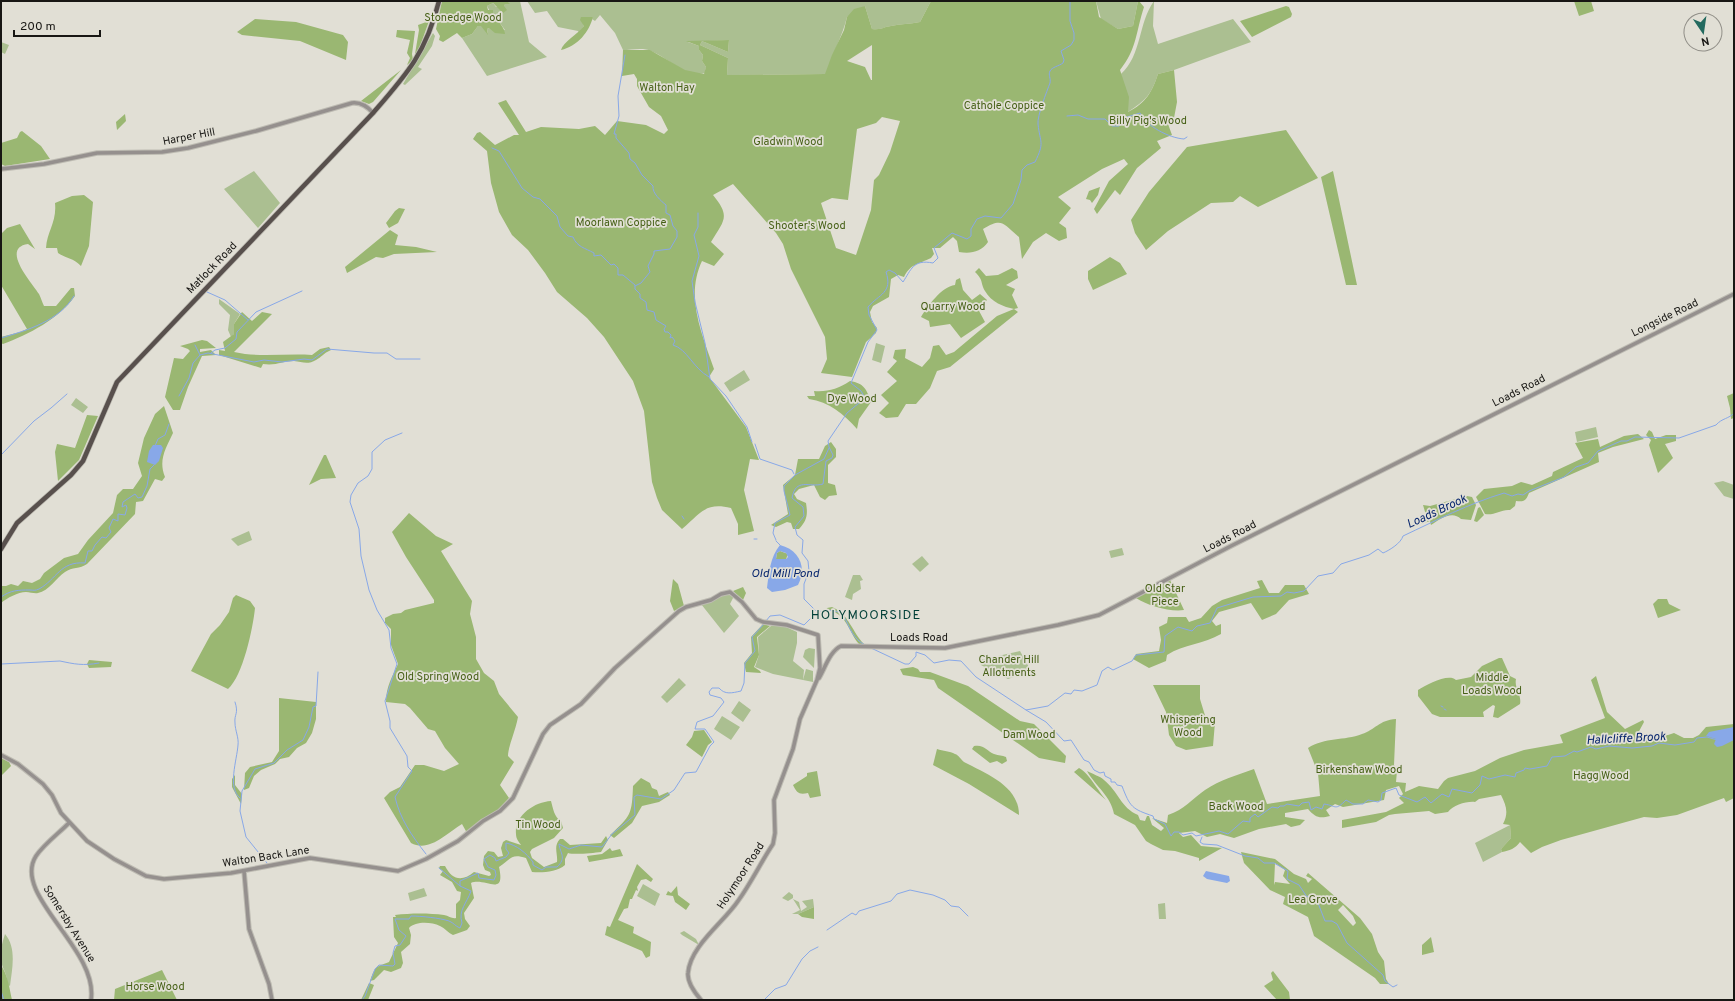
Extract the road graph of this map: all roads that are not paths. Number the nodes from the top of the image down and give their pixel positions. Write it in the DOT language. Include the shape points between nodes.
graph roads {
  1 [pos="439,1"];
  2 [pos="373,113"];
  3 [pos="1,169"];
  4 [pos="1734,294"];
  5 [pos="1603,359"];
  6 [pos="1,549"];
  7 [pos="818,635"];
  8 [pos="817,680"];
  9 [pos="1,755"];
  10 [pos="69,823"];
  11 [pos="244,871"];
  12 [pos="91,1000"];
  13 [pos="272,1000"];
  14 [pos="701,1000"];
  1 -- 2 [label="main road, Matlock Road" via="431,29 415,62"];
  2 -- 3 [label="street, Harper Hill" via="358,102 188,148 162,152 97,153 44,164"];
  2 -- 6 [label="main road, Matlock Road" via="117,382 83,461 17,524"];
  4 -- 5 [label="street, Longside Road"];
  5 -- 8 [label="street, Loads Road" via="1099,615 945,648 841,646 831,655"];
  7 -- 8 [label="street, Holymoor Road" via="820,668"];
  7 -- 11 [label="street, Walton Back Lane" via="756,619 737,596 730,592 686,607 630,654 581,704 550,725 543,734 513,798 500,812 483,821 458,841 398,871 310,858"];
  8 -- 14 [label="street, Holymoor Road" via="800,719 794,748 774,800 773,844 740,899 706,938 691,961 688,976"];
  9 -- 10 [label="street, Walton Back Lane" via="18,764 43,784"];
  10 -- 11 [label="street, Walton Back Lane" via="97,849 146,876 164,879"];
  10 -- 12 [label="street, Somersby Avenue" via="37,855 32,880 42,900 83,960 92,986"];
  11 -- 13 [label="street" via="249,929 269,984"];
}
